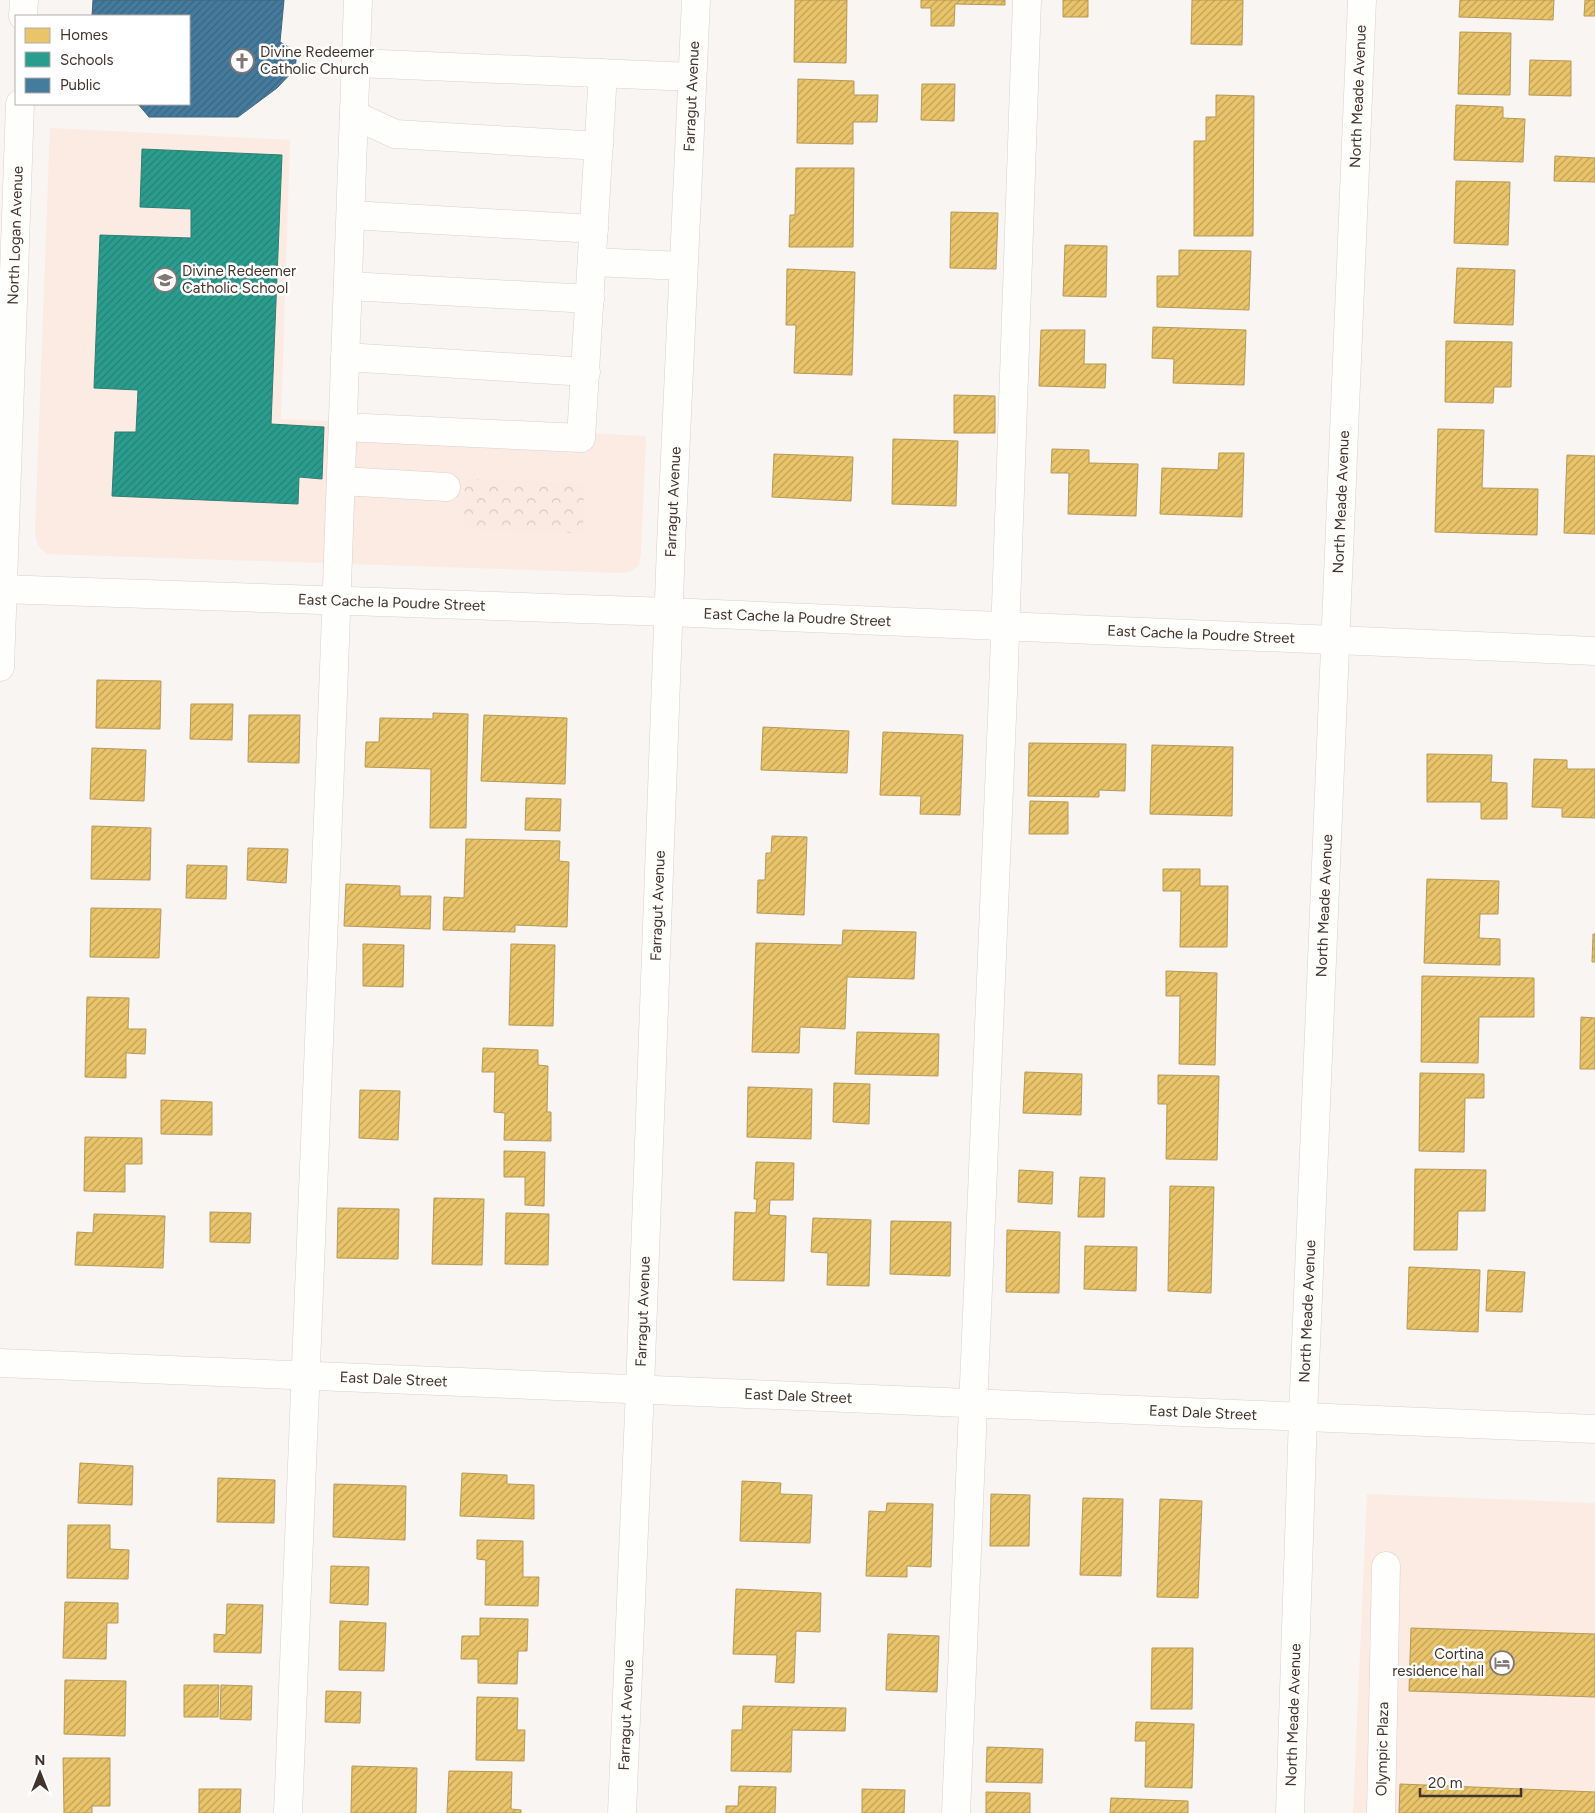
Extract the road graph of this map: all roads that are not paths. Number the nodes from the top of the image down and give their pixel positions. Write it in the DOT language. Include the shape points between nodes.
graph roads {
  1 [pos="24,0"];
  2 [pos="358,0"];
  3 [pos="696,0"];
  4 [pos="1027,0"];
  5 [pos="1362,0"];
  6 [pos="23,15"];
  7 [pos="356,63"];
  8 [pos="604,73"];
  9 [pos="692,77"];
  10 [pos="20,105"];
  11 [pos="354,115"];
  12 [pos="599,146"];
  13 [pos="351,215"];
  14 [pos="594,229"];
  15 [pos="592,262"];
  16 [pos="684,266"];
  17 [pos="348,286"];
  18 [pos="590,299"];
  19 [pos="345,357"];
  20 [pos="586,372"];
  21 [pos="343,427"];
  22 [pos="341,481"];
  23 [pos="446,487"];
  24 [pos="2,589"];
  25 [pos="336,601"];
  26 [pos="669,612"];
  27 [pos="1005,626"];
  28 [pos="1334,639"];
  29 [pos="1595,651"];
  30 [pos="0,666"];
  31 [pos="0,1363"];
  32 [pos="306,1375"];
  33 [pos="640,1389"];
  34 [pos="974,1403"];
  35 [pos="1303,1416"];
  36 [pos="1595,1429"];
  37 [pos="1386,1566"];
  38 [pos="288,1813"];
  39 [pos="622,1813"];
  40 [pos="956,1813"];
  41 [pos="1290,1813"];
  42 [pos="1382,1813"];
  1 -- 6 [label="street"];
  2 -- 7 [label="street"];
  3 -- 9 [label="street, Farragut Avenue"];
  4 -- 27 [label="street"];
  5 -- 28 [label="street, North Meade Avenue"];
  7 -- 8 [label="street"];
  7 -- 11 [label="street"];
  8 -- 9 [label="street"];
  8 -- 12 [label="street"];
  9 -- 16 [label="street, Farragut Avenue"];
  10 -- 24 [label="street, North Logan Avenue"];
  11 -- 12 [label="street" via="395,134"];
  11 -- 13 [label="street"];
  12 -- 14 [label="street"];
  13 -- 14 [label="street"];
  13 -- 17 [label="street"];
  14 -- 15 [label="street"];
  15 -- 16 [label="street"];
  15 -- 18 [label="street"];
  16 -- 26 [label="street, Farragut Avenue"];
  17 -- 18 [label="street"];
  17 -- 19 [label="street"];
  18 -- 20 [label="street"];
  19 -- 20 [label="street"];
  19 -- 21 [label="street"];
  20 -- 21 [label="street" via="581,438"];
  21 -- 22 [label="street"];
  22 -- 23 [label="street"];
  22 -- 25 [label="street"];
  24 -- 25 [label="street, East Cache la Poudre Street"];
  24 -- 30 [label="street, North Logan Avenue"];
  25 -- 26 [label="street, East Cache la Poudre Street"];
  25 -- 32 [label="street"];
  26 -- 27 [label="street, East Cache la Poudre Street"];
  26 -- 33 [label="street, Farragut Avenue"];
  27 -- 28 [label="street, East Cache la Poudre Street"];
  27 -- 34 [label="street"];
  28 -- 29 [label="street, East Cache la Poudre Street"];
  28 -- 35 [label="street, North Meade Avenue"];
  31 -- 32 [label="street, East Dale Street"];
  32 -- 33 [label="street, East Dale Street"];
  32 -- 38 [label="street"];
  33 -- 34 [label="street, East Dale Street"];
  33 -- 39 [label="street, Farragut Avenue"];
  34 -- 35 [label="street, East Dale Street"];
  34 -- 40 [label="street"];
  35 -- 36 [label="street, East Dale Street"];
  35 -- 41 [label="street, North Meade Avenue"];
  37 -- 42 [label="street, Olympic Plaza"];
}
